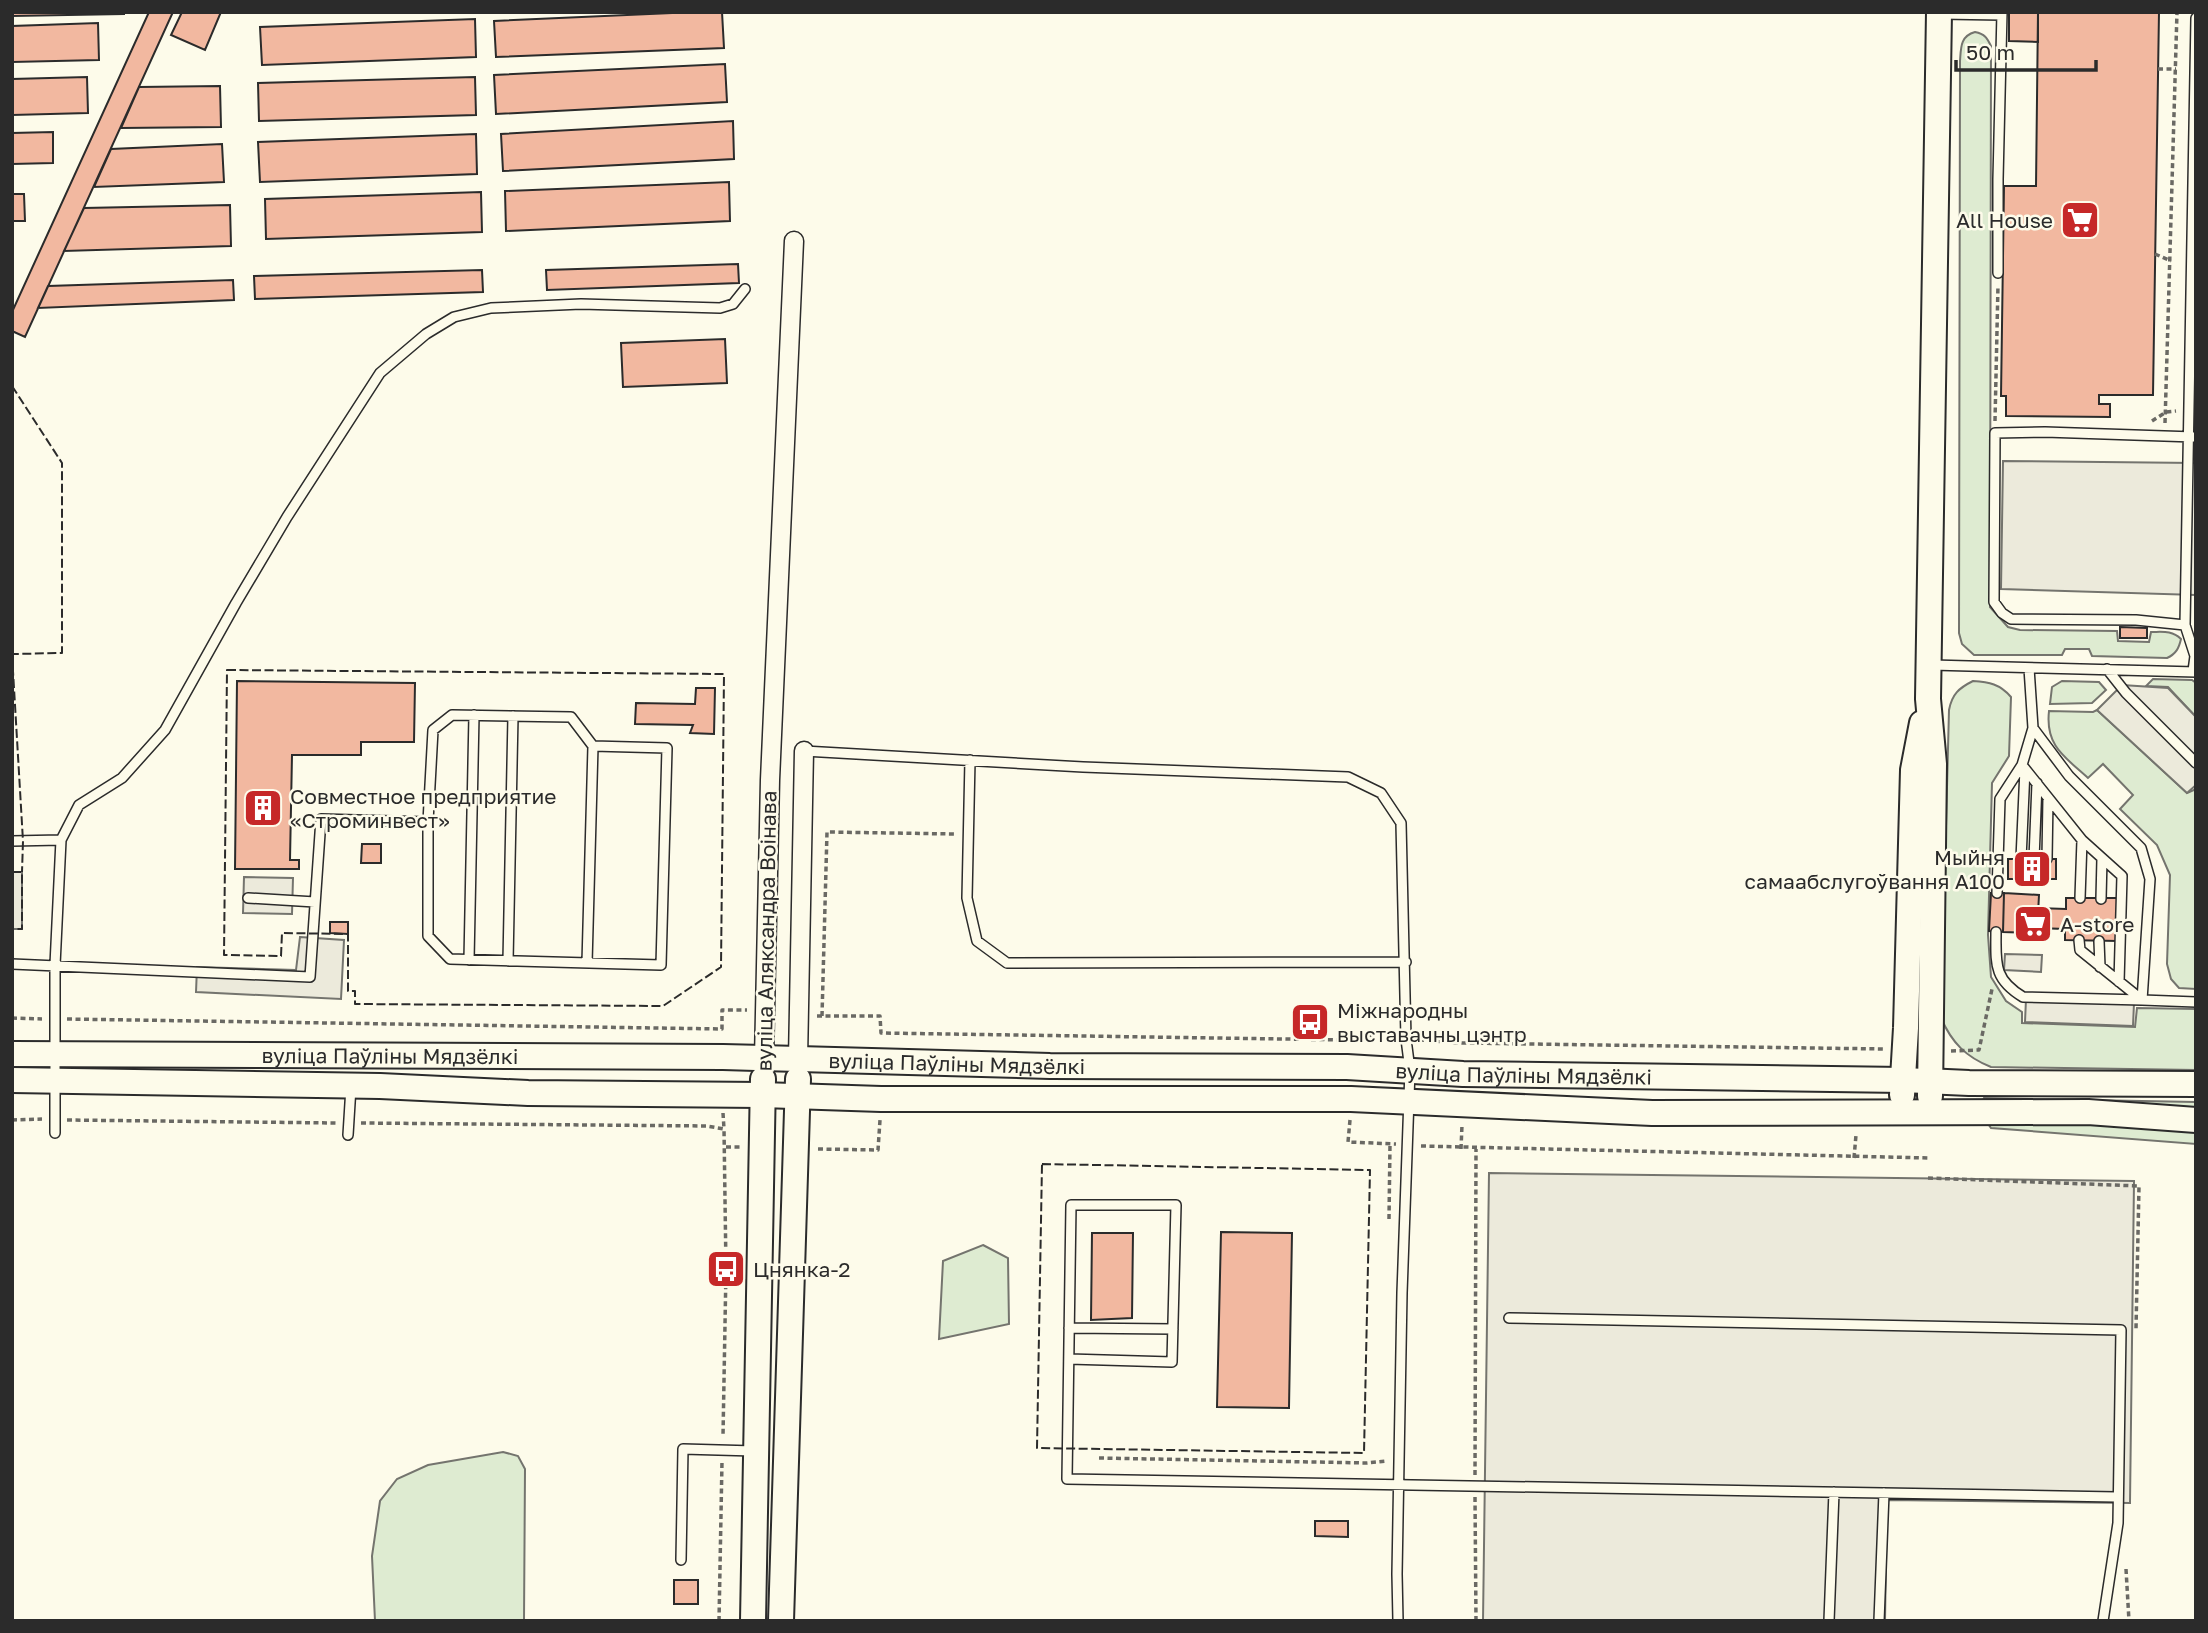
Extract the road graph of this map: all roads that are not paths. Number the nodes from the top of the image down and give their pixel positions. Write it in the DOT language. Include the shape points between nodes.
graph roads {
  1 [pos="1939,13"];
  2 [pos="2002,14"];
  3 [pos="2196,18"];
  4 [pos="2195,68"];
  5 [pos="794,242"];
  6 [pos="1998,273"];
  7 [pos="745,289"];
  8 [pos="2193,437"];
  9 [pos="2185,625"];
  10 [pos="1929,665"];
  11 [pos="2029,668"];
  12 [pos="2107,669"];
  13 [pos="2195,672"];
  14 [pos="1928,698"];
  15 [pos="474,715"];
  16 [pos="513,716"];
  17 [pos="2033,728"];
  18 [pos="593,746"];
  19 [pos="804,751"];
  20 [pos="970,760"];
  21 [pos="2196,763"];
  22 [pos="2024,767"];
  23 [pos="2036,783"];
  24 [pos="2048,798"];
  25 [pos="428,822"];
  26 [pos="61,840"];
  27 [pos="12,841"];
  28 [pos="2082,841"];
  29 [pos="2102,858"];
  30 [pos="2021,859"];
  31 [pos="2034,859"];
  32 [pos="2047,859"];
  33 [pos="1997,893"];
  34 [pos="248,898"];
  35 [pos="2080,898"];
  36 [pos="2101,898"];
  37 [pos="315,902"];
  38 [pos="1996,932"];
  39 [pos="2079,940"];
  40 [pos="2099,941"];
  41 [pos="469,960"];
  42 [pos="508,961"];
  43 [pos="1405,962"];
  44 [pos="587,963"];
  45 [pos="12,964"];
  46 [pos="55,965"];
  47 [pos="2100,967"];
  48 [pos="2119,982"];
  49 [pos="2142,1000"];
  50 [pos="2196,1002"];
  51 [pos="12,1054"];
  52 [pos="54,1054"];
  53 [pos="764,1059"];
  54 [pos="798,1059"];
  55 [pos="1410,1070"];
  56 [pos="12,1080"];
  57 [pos="1903,1080"];
  58 [pos="54,1081"];
  59 [pos="1930,1081"];
  60 [pos="2196,1084"];
  61 [pos="351,1085"];
  62 [pos="762,1095"];
  63 [pos="797,1096"];
  64 [pos="1409,1101"];
  65 [pos="1900,1112"];
  66 [pos="1929,1112"];
  67 [pos="2196,1120"];
  68 [pos="55,1133"];
  69 [pos="348,1135"];
  70 [pos="1509,1318"];
  71 [pos="1069,1328"];
  72 [pos="1173,1329"];
  73 [pos="1069,1359"];
  74 [pos="755,1451"];
  75 [pos="1399,1485"];
  76 [pos="1834,1492"];
  77 [pos="1884,1493"];
  78 [pos="2116,1497"];
  79 [pos="681,1560"];
  80 [pos="753,1621"];
  81 [pos="781,1621"];
  82 [pos="1398,1621"];
  83 [pos="1829,1621"];
  84 [pos="1879,1621"];
  85 [pos="2103,1621"];
  1 -- 2 [label="lane"];
  1 -- 10 [label="street"];
  2 -- 6 [label="lane"];
  3 -- 4 [label="lane"];
  4 -- 8 [label="lane"];
  5 -- 53 [label="street, вуліца Аляксандра Воінава" via="771,766"];
  7 -- 26 [label="lane" via="733,304 720,308 581,304 491,308 454,317 426,334 380,373 287,517 165,730 122,778 79,805"];
  8 -- 9 [label="lane"];
  8 -- 9 [label="lane" via="1995,433 1994,602 2002,612 2011,619"];
  9 -- 13 [label="lane"];
  10 -- 11 [label="lane"];
  10 -- 14 [label="street"];
  11 -- 12 [label="lane"];
  11 -- 17 [label="lane"];
  12 -- 13 [label="lane"];
  12 -- 21 [label="lane"];
  14 -- 57 [label="street" via="1913,770"];
  14 -- 59 [label="street" via="1934,764"];
  15 -- 16 [label="lane"];
  15 -- 25 [label="lane" via="452,715 433,730"];
  15 -- 41 [label="lane"];
  16 -- 18 [label="lane" via="571,717"];
  16 -- 42 [label="lane"];
  17 -- 22 [label="lane"];
  17 -- 49 [label="lane" via="2068,776 2141,848 2150,879"];
  18 -- 44 [label="lane"];
  18 -- 44 [label="lane" via="667,748 666,802 661,965"];
  19 -- 20 [label="lane"];
  19 -- 54 [label="street, вуліца Аляксандра Воінава"];
  20 -- 43 [label="lane" via="1348,777 1381,793 1401,823"];
  20 -- 43 [label="lane" via="967,898 977,941 1007,963"];
  22 -- 23 [label="lane"];
  22 -- 30 [label="lane"];
  22 -- 33 [label="lane" via="2000,799"];
  23 -- 24 [label="lane"];
  23 -- 31 [label="lane"];
  24 -- 28 [label="lane"];
  24 -- 32 [label="lane"];
  25 -- 37 [label="lane" via="321,819"];
  25 -- 41 [label="lane" via="428,936 450,960"];
  26 -- 27 [label="lane"];
  26 -- 46 [label="lane"];
  28 -- 29 [label="lane"];
  28 -- 35 [label="lane"];
  29 -- 36 [label="lane"];
  29 -- 48 [label="lane" via="2123,876"];
  34 -- 37 [label="lane"];
  37 -- 46 [label="lane" via="310,977"];
  38 -- 49 [label="lane" via="1996,971 2008,989 2022,997"];
  39 -- 47 [label="lane" via="2080,950"];
  40 -- 47 [label="lane"];
  41 -- 42 [label="lane"];
  42 -- 44 [label="lane"];
  43 -- 55 [label="lane"];
  45 -- 46 [label="lane"];
  46 -- 52 [label="lane"];
  47 -- 48 [label="lane"];
  48 -- 49 [label="lane"];
  49 -- 50 [label="lane"];
  51 -- 52 [label="street, вуліца Паўліны Мядзёлкі"];
  52 -- 53 [label="street, вуліца Паўліны Мядзёлкі"];
  52 -- 58 [label="lane"];
  53 -- 54 [label="street, вуліца Паўліны Мядзёлкі"];
  53 -- 62 [label="street, вуліца Аляксандра Воінава"];
  54 -- 55 [label="street, вуліца Паўліны Мядзёлкі"];
  54 -- 63 [label="street, вуліца Аляксандра Воінава"];
  55 -- 57 [label="street, вуліца Паўліны Мядзёлкі"];
  55 -- 64 [label="lane"];
  56 -- 58 [label="street, вуліца Паўліны Мядзёлкі"];
  57 -- 59 [label="street, вуліца Паўліны Мядзёлкі"];
  57 -- 65 [label="street"];
  58 -- 61 [label="street, вуліца Паўліны Мядзёлкі"];
  58 -- 68 [label="lane"];
  59 -- 60 [label="street, вуліца Паўліны Мядзёлкі"];
  59 -- 66 [label="street"];
  61 -- 62 [label="street, вуліца Паўліны Мядзёлкі" via="528,1093"];
  61 -- 69 [label="lane"];
  62 -- 63 [label="street, вуліца Паўліны Мядзёлкі"];
  62 -- 74 [label="street, вуліца Аляксандра Воінава"];
  63 -- 64 [label="street, вуліца Паўліны Мядзёлкі"];
  63 -- 81 [label="street, вуліца Аляксандра Воінава"];
  64 -- 65 [label="street, вуліца Паўліны Мядзёлкі" via="1652,1113"];
  64 -- 75 [label="lane"];
  65 -- 66 [label="street, вуліца Паўліны Мядзёлкі"];
  66 -- 67 [label="street, вуліца Паўліны Мядзёлкі" via="2088,1112"];
  70 -- 78 [label="lane" via="2121,1330"];
  71 -- 72 [label="lane"];
  71 -- 72 [label="lane" via="1071,1205 1176,1205"];
  71 -- 73 [label="lane"];
  72 -- 73 [label="lane" via="1172,1362"];
  73 -- 75 [label="lane" via="1068,1479"];
  74 -- 79 [label="lane" via="683,1449"];
  74 -- 80 [label="street, вуліца Аляксандра Воінава"];
  75 -- 76 [label="lane"];
  75 -- 82 [label="lane"];
  76 -- 77 [label="lane"];
  76 -- 83 [label="lane"];
  77 -- 78 [label="lane"];
  77 -- 84 [label="lane"];
  78 -- 85 [label="lane" via="2118,1523"];
}
